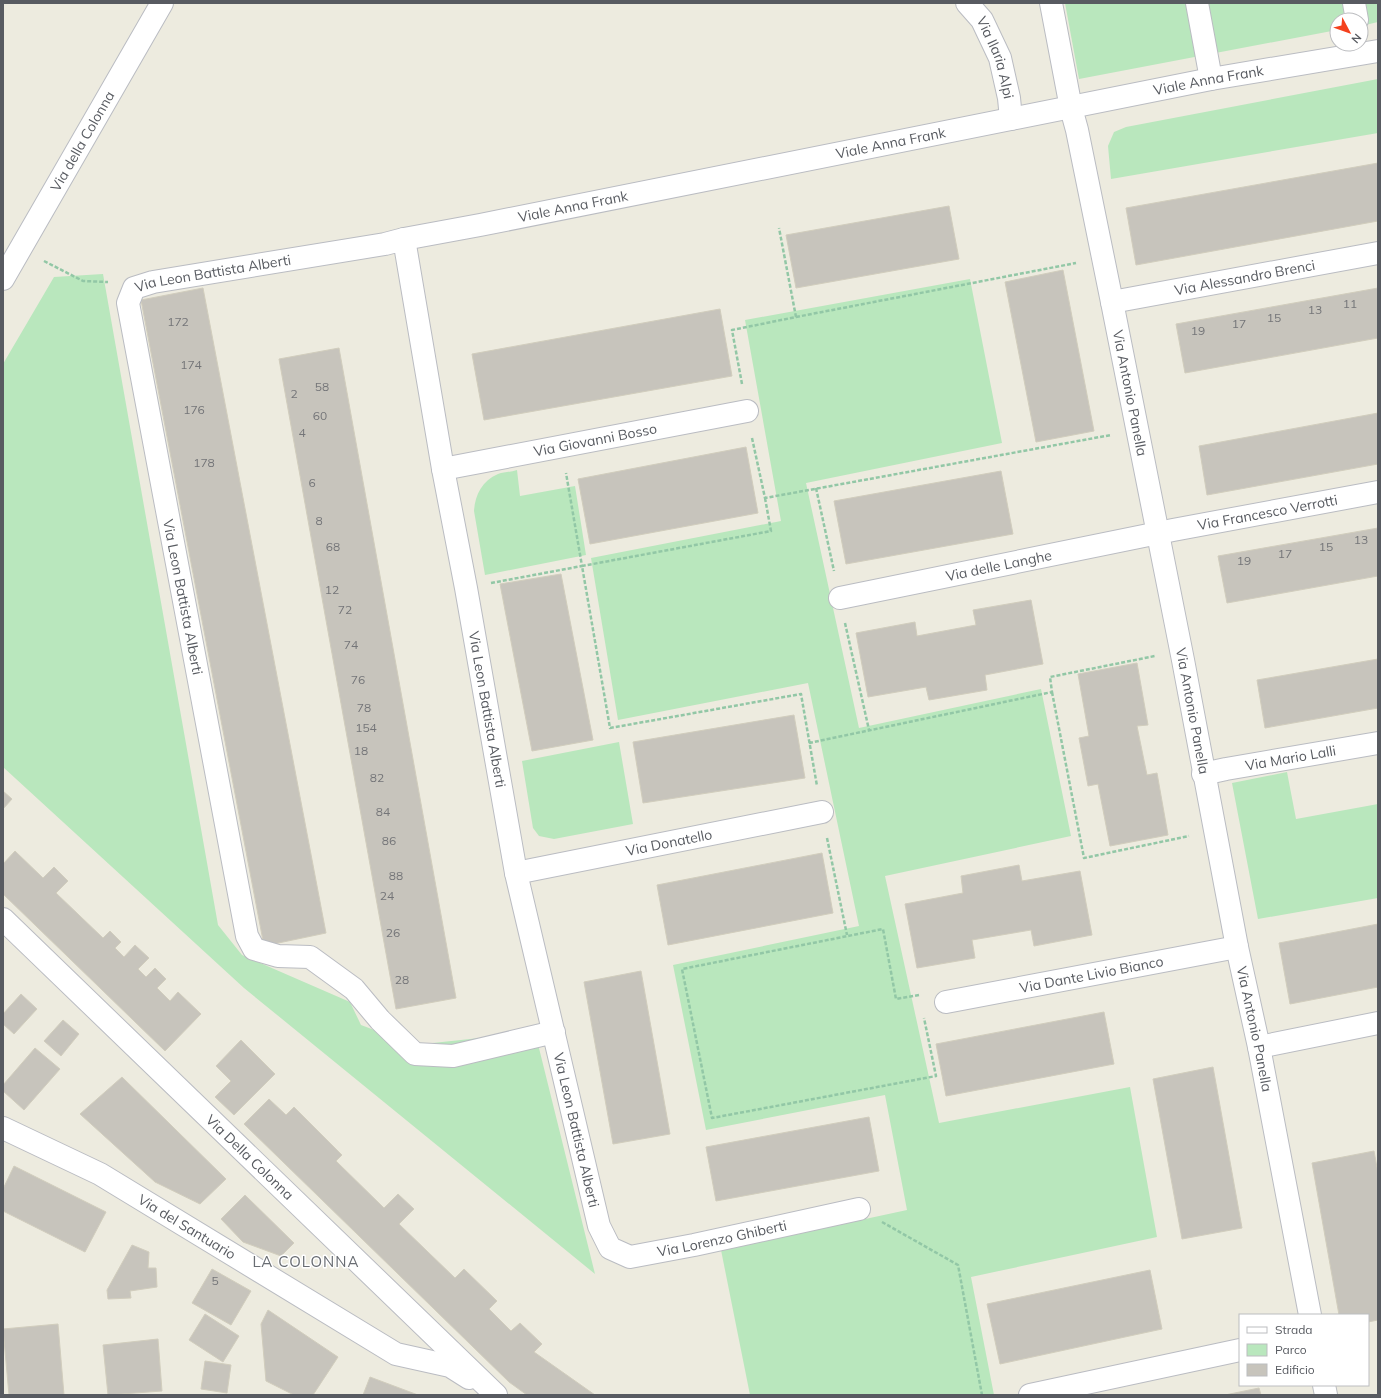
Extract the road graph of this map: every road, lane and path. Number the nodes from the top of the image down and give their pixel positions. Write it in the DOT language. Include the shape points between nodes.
graph roads {
  1 [pos="162,3"];
  2 [pos="967,3"];
  3 [pos="1051,3"];
  4 [pos="1197,3"];
  5 [pos="1344,52"];
  6 [pos="1211,80"];
  7 [pos="1071,108"];
  8 [pos="1011,119"];
  9 [pos="779,228"];
  10 [pos="404,239"];
  11 [pos="20,249"];
  12 [pos="1378,253"];
  13 [pos="1103,258"];
  14 [pos="3,279"];
  15 [pos="152,282"];
  16 [pos="1112,302"];
  17 [pos="796,317"];
  18 [pos="747,411"];
  19 [pos="1137,430"];
  20 [pos="561,447"];
  21 [pos="443,469"];
  22 [pos="1378,492"];
  23 [pos="765,498"];
  24 [pos="1158,533"];
  25 [pos="582,566"];
  26 [pos="466,588"];
  27 [pos="840,598"];
  28 [pos="1181,651"];
  29 [pos="1052,692"];
  30 [pos="809,743"];
  31 [pos="1378,743"];
  32 [pos="1203,774"];
  33 [pos="822,812"];
  34 [pos="1215,831"];
  35 [pos="516,873"];
  36 [pos="3,919"];
  37 [pos="847,935"];
  38 [pos="1237,947"];
  39 [pos="919,995"];
  40 [pos="920,1002"];
  41 [pos="946,1002"];
  42 [pos="923,1017"];
  43 [pos="1378,1024"];
  44 [pos="554,1032"];
  45 [pos="1259,1047"];
  46 [pos="3,1128"];
  47 [pos="859,1209"];
  48 [pos="599,1226"];
  49 [pos="1310,1314"];
  50 [pos="1239,1350"];
  51 [pos="496,1395"];
  52 [pos="982,1395"];
  53 [pos="1030,1395"];
  1 -- 11 [label="street, Via della Colonna"];
  2 -- 8 [label="street, Via Ilaria Alpi" via="982,20 1000,58"];
  3 -- 7 [label="street, Via Antonio Panella"];
  4 -- 6 [label="street"];
  5 -- 6 [label="street, Viale Anna Frank"];
  6 -- 7 [label="street, Viale Anna Frank"];
  7 -- 8 [label="street, Viale Anna Frank"];
  7 -- 13 [label="street, Via Antonio Panella"];
  8 -- 10 [label="street, Viale Anna Frank"];
  9 -- 17 [label="path"];
  10 -- 15 [label="street, Via Leon Battista Alberti"];
  10 -- 21 [label="street, Via Leon Battista Alberti"];
  11 -- 14 [label="street, Via della Colonna"];
  11 -- 15 [label="path" via="83,281"];
  12 -- 16 [label="street, Via Alessandro Brenci"];
  13 -- 16 [label="street, Via Antonio Panella"];
  13 -- 17 [label="path"];
  15 -- 44 [label="street, Via Leon Battista Alberti" via="134,288 128,302 247,936 254,949 278,956 310,957 354,989 380,1020 416,1054 452,1056"];
  16 -- 19 [label="street, Via Antonio Panella"];
  17 -- 18 [label="path" via="732,330"];
  18 -- 20 [label="street, Via Giovanni Bosso"];
  18 -- 23 [label="path"];
  19 -- 23 [label="path"];
  19 -- 24 [label="street, Via Antonio Panella"];
  20 -- 21 [label="street, Via Giovanni Bosso"];
  20 -- 25 [label="path"];
  21 -- 26 [label="street, Via Leon Battista Alberti"];
  22 -- 24 [label="street, Via Francesco Verrotti"];
  23 -- 25 [label="path" via="771,531"];
  24 -- 27 [label="street, Via delle Langhe"];
  24 -- 28 [label="street, Via Antonio Panella"];
  25 -- 26 [label="path"];
  25 -- 30 [label="path" via="610,728 801,694"];
  26 -- 35 [label="street, Via Leon Battista Alberti"];
  28 -- 29 [label="path" via="1050,677"];
  28 -- 32 [label="street, Via Antonio Panella"];
  29 -- 30 [label="path"];
  29 -- 34 [label="path" via="1084,858"];
  30 -- 33 [label="path"];
  31 -- 32 [label="street, Via Mario Lalli"];
  32 -- 34 [label="street, Via Antonio Panella"];
  33 -- 35 [label="street, Via Donatello"];
  33 -- 37 [label="path"];
  34 -- 38 [label="street, Via Antonio Panella"];
  35 -- 44 [label="street, Via Leon Battista Alberti"];
  36 -- 51 [label="street, Via Della Colonna"];
  37 -- 39 [label="path" via="883,929 896,999"];
  37 -- 42 [label="path" via="682,969 712,1118 936,1076"];
  38 -- 41 [label="street, Via Dante Livio Bianco"];
  38 -- 45 [label="street, Via Antonio Panella"];
  39 -- 40 [label="path"];
  39 -- 41 [label="path"];
  43 -- 45 [label="street"];
  44 -- 48 [label="street, Via Leon Battista Alberti"];
  45 -- 49 [label="street, Via Antonio Panella"];
  46 -- 51 [label="street, Via del Santuario" via="100,1174 396,1354 450,1366"];
  47 -- 48 [label="street, Via Lorenzo Ghiberti" via="630,1257 610,1248"];
  47 -- 52 [label="path" via="958,1266"];
  50 -- 53 [label="street"];
}
